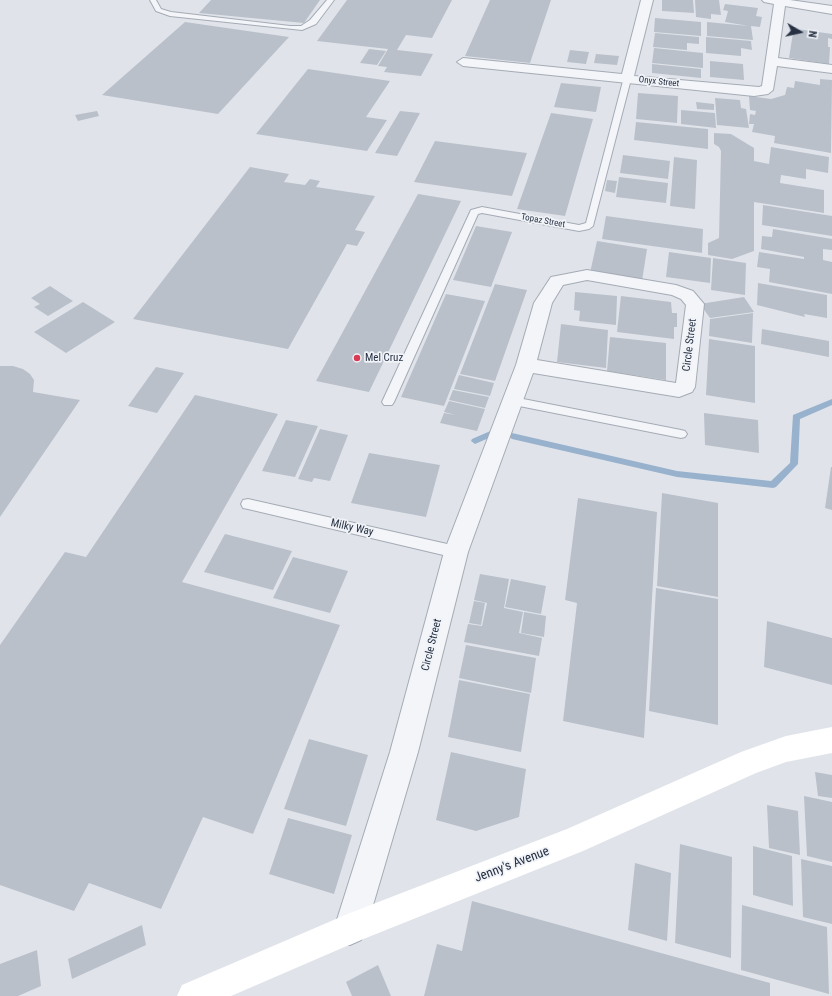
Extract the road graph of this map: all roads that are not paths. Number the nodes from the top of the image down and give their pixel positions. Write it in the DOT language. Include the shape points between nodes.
graph roads {
  1 [pos="153,0"];
  2 [pos="331,0"];
  3 [pos="647,0"];
  4 [pos="774,1"];
  5 [pos="832,10"];
  6 [pos="772,61"];
  7 [pos="463,62"];
  8 [pos="832,70"];
  9 [pos="627,79"];
  10 [pos="526,365"];
  11 [pos="513,401"];
  12 [pos="388,402"];
  13 [pos="681,434"];
  14 [pos="248,504"];
  15 [pos="456,552"];
  16 [pos="832,740"];
  17 [pos="350,929"];
  18 [pos="193,996"];
  1 -- 2 [label="lane" via="158,10 170,14 302,28 313,22"];
  3 -- 9 [label="street, Topaz Street"];
  4 -- 5 [label="street"];
  4 -- 6 [label="street, Onyx Street"];
  6 -- 8 [label="street"];
  6 -- 9 [label="street, Onyx Street" via="768,87 763,91"];
  7 -- 9 [label="street, Onyx Street"];
  9 -- 12 [label="lane, Topaz Street" via="590,224 580,228 482,210 474,212"];
  10 -- 10 [label="street, Circle Street" via="543,303 557,282 587,275 676,290 687,295 696,304 685,387 679,390"];
  10 -- 11 [label="street, Circle Street"];
  11 -- 13 [label="lane"];
  11 -- 15 [label="street, Circle Street"];
  14 -- 15 [label="lane, Milky Way"];
  15 -- 17 [label="street, Circle Street" via="404,752"];
  16 -- 17 [label="street, Jenny's Avenue" via="786,749 751,761 573,841"];
  17 -- 18 [label="street, Jenny's Avenue"];
}
